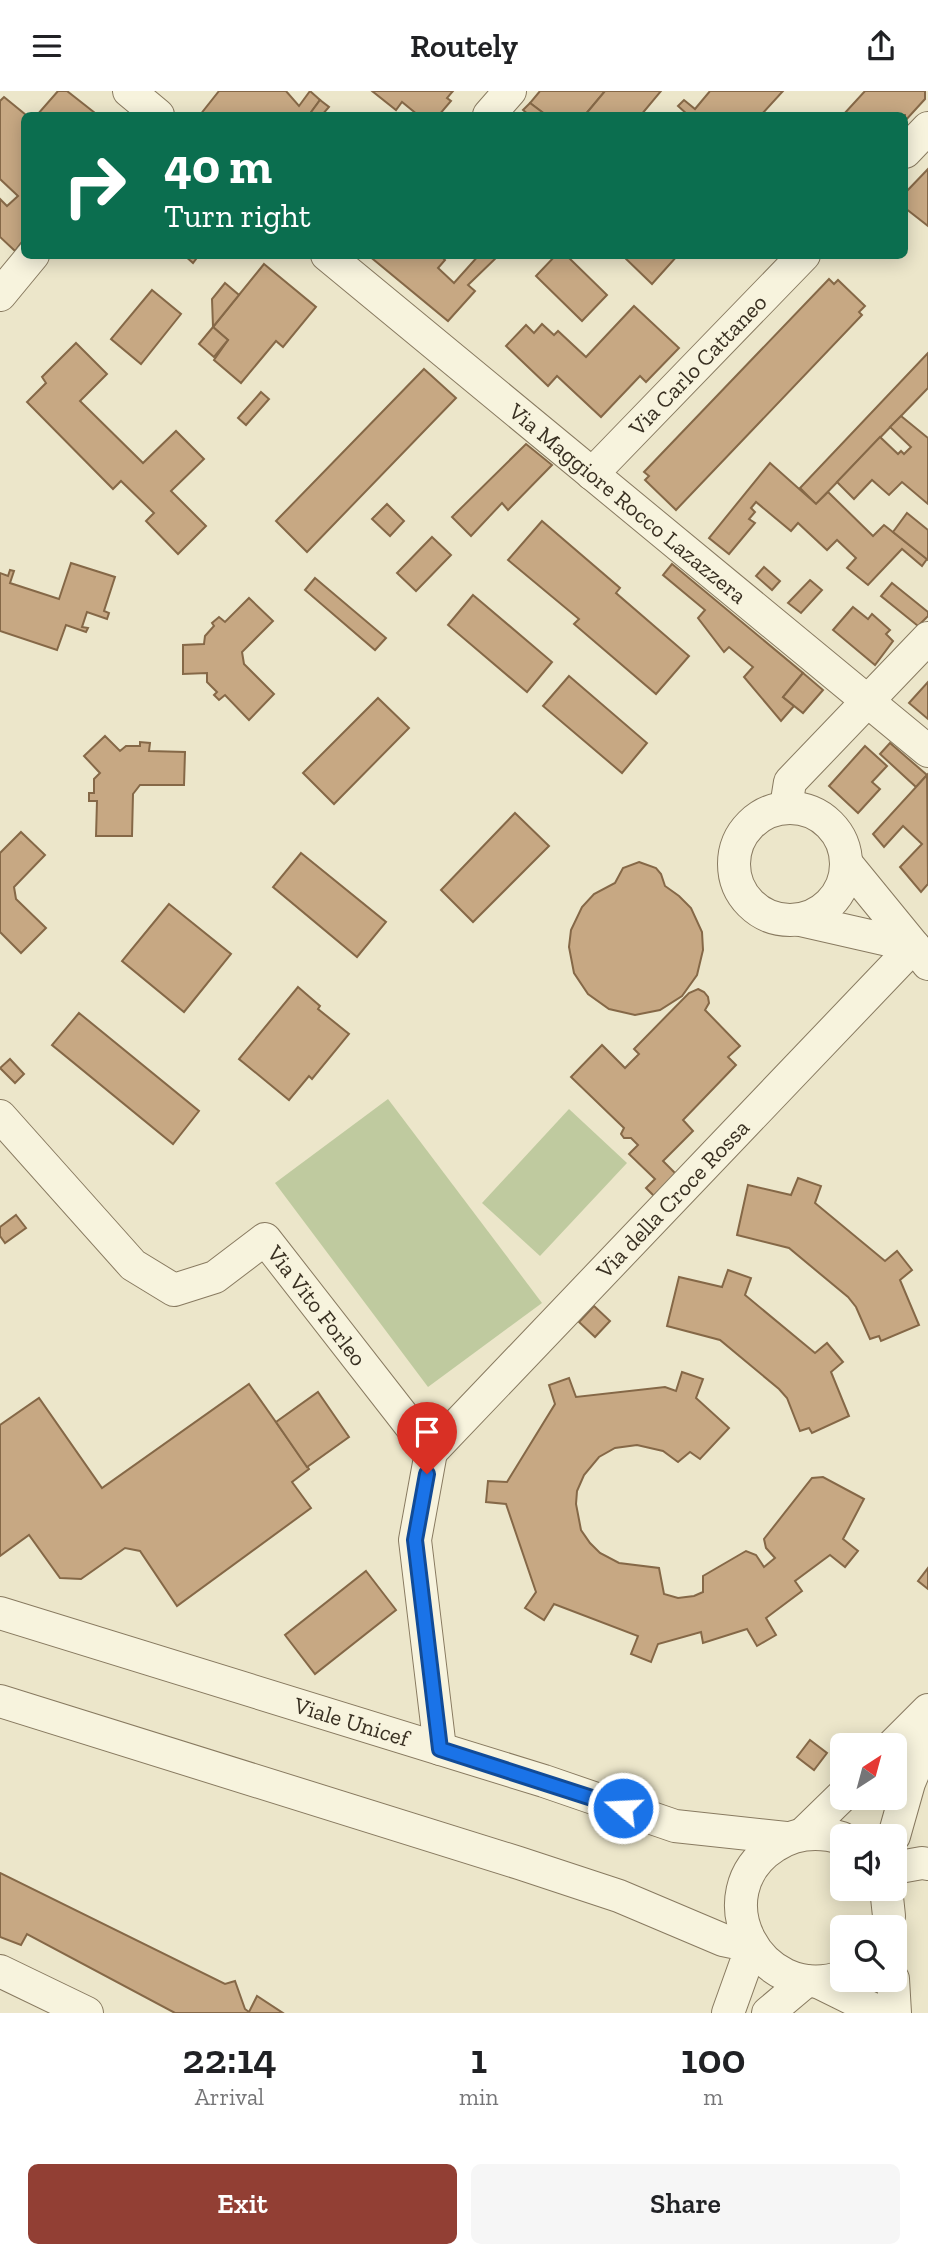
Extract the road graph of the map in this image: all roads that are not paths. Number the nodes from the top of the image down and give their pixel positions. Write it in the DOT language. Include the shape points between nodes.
graph roads {
  1 [pos="129,91"];
  2 [pos="510,91"];
  3 [pos="158,108"];
  4 [pos="492,112"];
  5 [pos="928,128"];
  6 [pos="908,149"];
  7 [pos="30,259"];
  8 [pos="332,259"];
  9 [pos="800,259"];
  10 [pos="0,295"];
  11 [pos="592,474"];
  12 [pos="928,638"];
  13 [pos="867,701"];
  14 [pos="928,751"];
  15 [pos="786,807"];
  16 [pos="847,864"];
  17 [pos="800,920"];
  18 [pos="921,955"];
  19 [pos="0,1116"];
  20 [pos="431,1452"];
  21 [pos="0,1613"];
  22 [pos="0,1702"];
  23 [pos="928,1710"];
  24 [pos="905,1733"];
  25 [pos="928,1737"];
  26 [pos="440,1749"];
  27 [pos="830,1806"];
  28 [pos="897,1824"];
  29 [pos="830,1834"];
  30 [pos="795,1836"];
  31 [pos="928,1864"];
  32 [pos="907,1866"];
  33 [pos="752,1946"];
  34 [pos="0,1971"];
  35 [pos="822,1980"];
  36 [pos="894,1992"];
  37 [pos="87,2013"];
  38 [pos="728,2013"];
  39 [pos="768,2013"];
  40 [pos="881,2013"];
  41 [pos="895,2013"];
  1 -- 3 [label="street"];
  2 -- 4 [label="street"];
  5 -- 6 [label="street"];
  7 -- 10 [label="street"];
  8 -- 11 [label="street, Via Maggiore Rocco Lazazzera"];
  9 -- 11 [label="street, Via Carlo Cattaneo"];
  11 -- 13 [label="street, Via Maggiore Rocco Lazazzera"];
  12 -- 13 [label="street"];
  13 -- 14 [label="street, Via Maggiore Rocco Lazazzera"];
  13 -- 15 [label="street" via="790,782"];
  15 -- 16 [label="street" via="821,816 835,829"];
  15 -- 17 [label="street" via="768,811 741,835 734,852 734,871 739,888 764,915"];
  16 -- 17 [label="street" via="845,880 834,900"];
  16 -- 18 [label="street"];
  17 -- 18 [label="street"];
  18 -- 20 [label="street, Via della Croce Rossa"];
  19 -- 20 [label="street, Via Vito Forleo" via="133,1265 174,1290 215,1277 265,1239"];
  20 -- 26 [label="street" via="415,1540"];
  21 -- 26 [label="street, Viale Unicef"];
  22 -- 33 [label="street" via="519,1863 619,1896 723,1940"];
  23 -- 24 [label="street"];
  25 -- 28 [label="street"];
  26 -- 30 [label="street, Viale Unicef" via="675,1826"];
  27 -- 30 [label="street"];
  29 -- 30 [label="street, Viale Unicef"];
  30 -- 33 [label="street" via="765,1852 749,1873 741,1897 742,1923"];
  31 -- 32 [label="street"];
  33 -- 35 [label="street" via="766,1963 785,1975"];
  33 -- 38 [label="street"];
  34 -- 37 [label="street"];
  35 -- 39 [label="street"];
  35 -- 40 [label="street"];
  36 -- 41 [label="street"];
}
